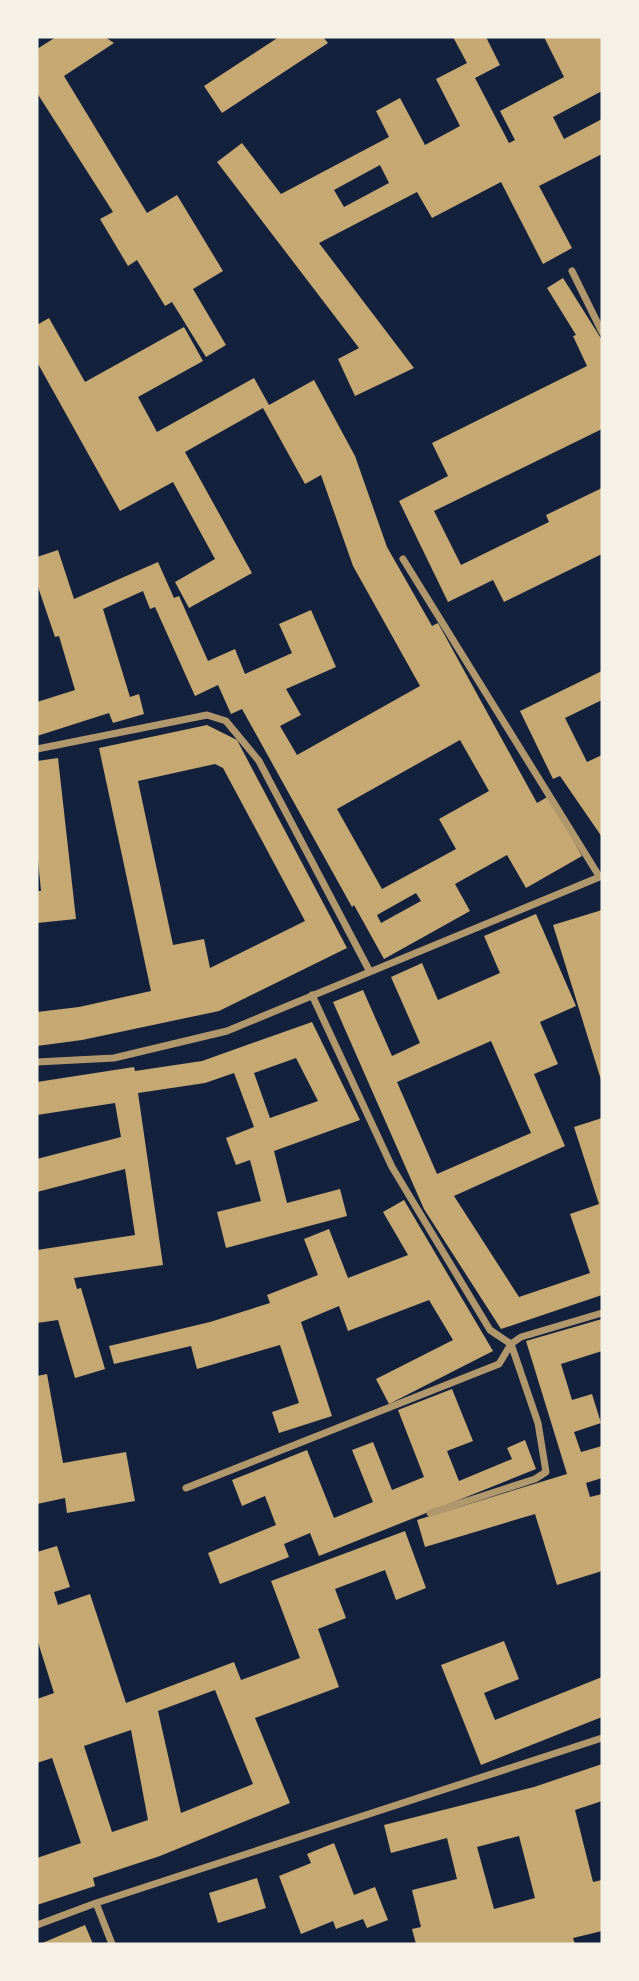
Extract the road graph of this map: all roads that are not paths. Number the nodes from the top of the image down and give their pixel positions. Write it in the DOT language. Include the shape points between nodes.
graph roads {
  1 [pos="572,271"];
  2 [pos="602,332"];
  3 [pos="403,559"];
  4 [pos="37,749"];
  5 [pos="601,876"];
  6 [pos="369,970"];
  7 [pos="312,995"];
  8 [pos="37,1062"];
  9 [pos="602,1313"];
  10 [pos="510,1344"];
  11 [pos="186,1488"];
  12 [pos="430,1513"];
  13 [pos="602,1738"];
  14 [pos="96,1903"];
  15 [pos="37,1925"];
  16 [pos="112,1944"];
  1 -- 2 [label="street"];
  3 -- 5 [label="street"];
  4 -- 6 [label="street" via="207,715 226,721 259,761"];
  5 -- 6 [label="street"];
  6 -- 7 [label="street"];
  7 -- 8 [label="street" via="228,1031 114,1058"];
  7 -- 10 [label="street" via="392,1167 490,1330"];
  9 -- 10 [label="street"];
  10 -- 11 [label="street" via="499,1364"];
  10 -- 12 [label="street" via="538,1423 546,1472"];
  13 -- 14 [label="street"];
  14 -- 15 [label="street"];
  14 -- 16 [label="street"];
}
